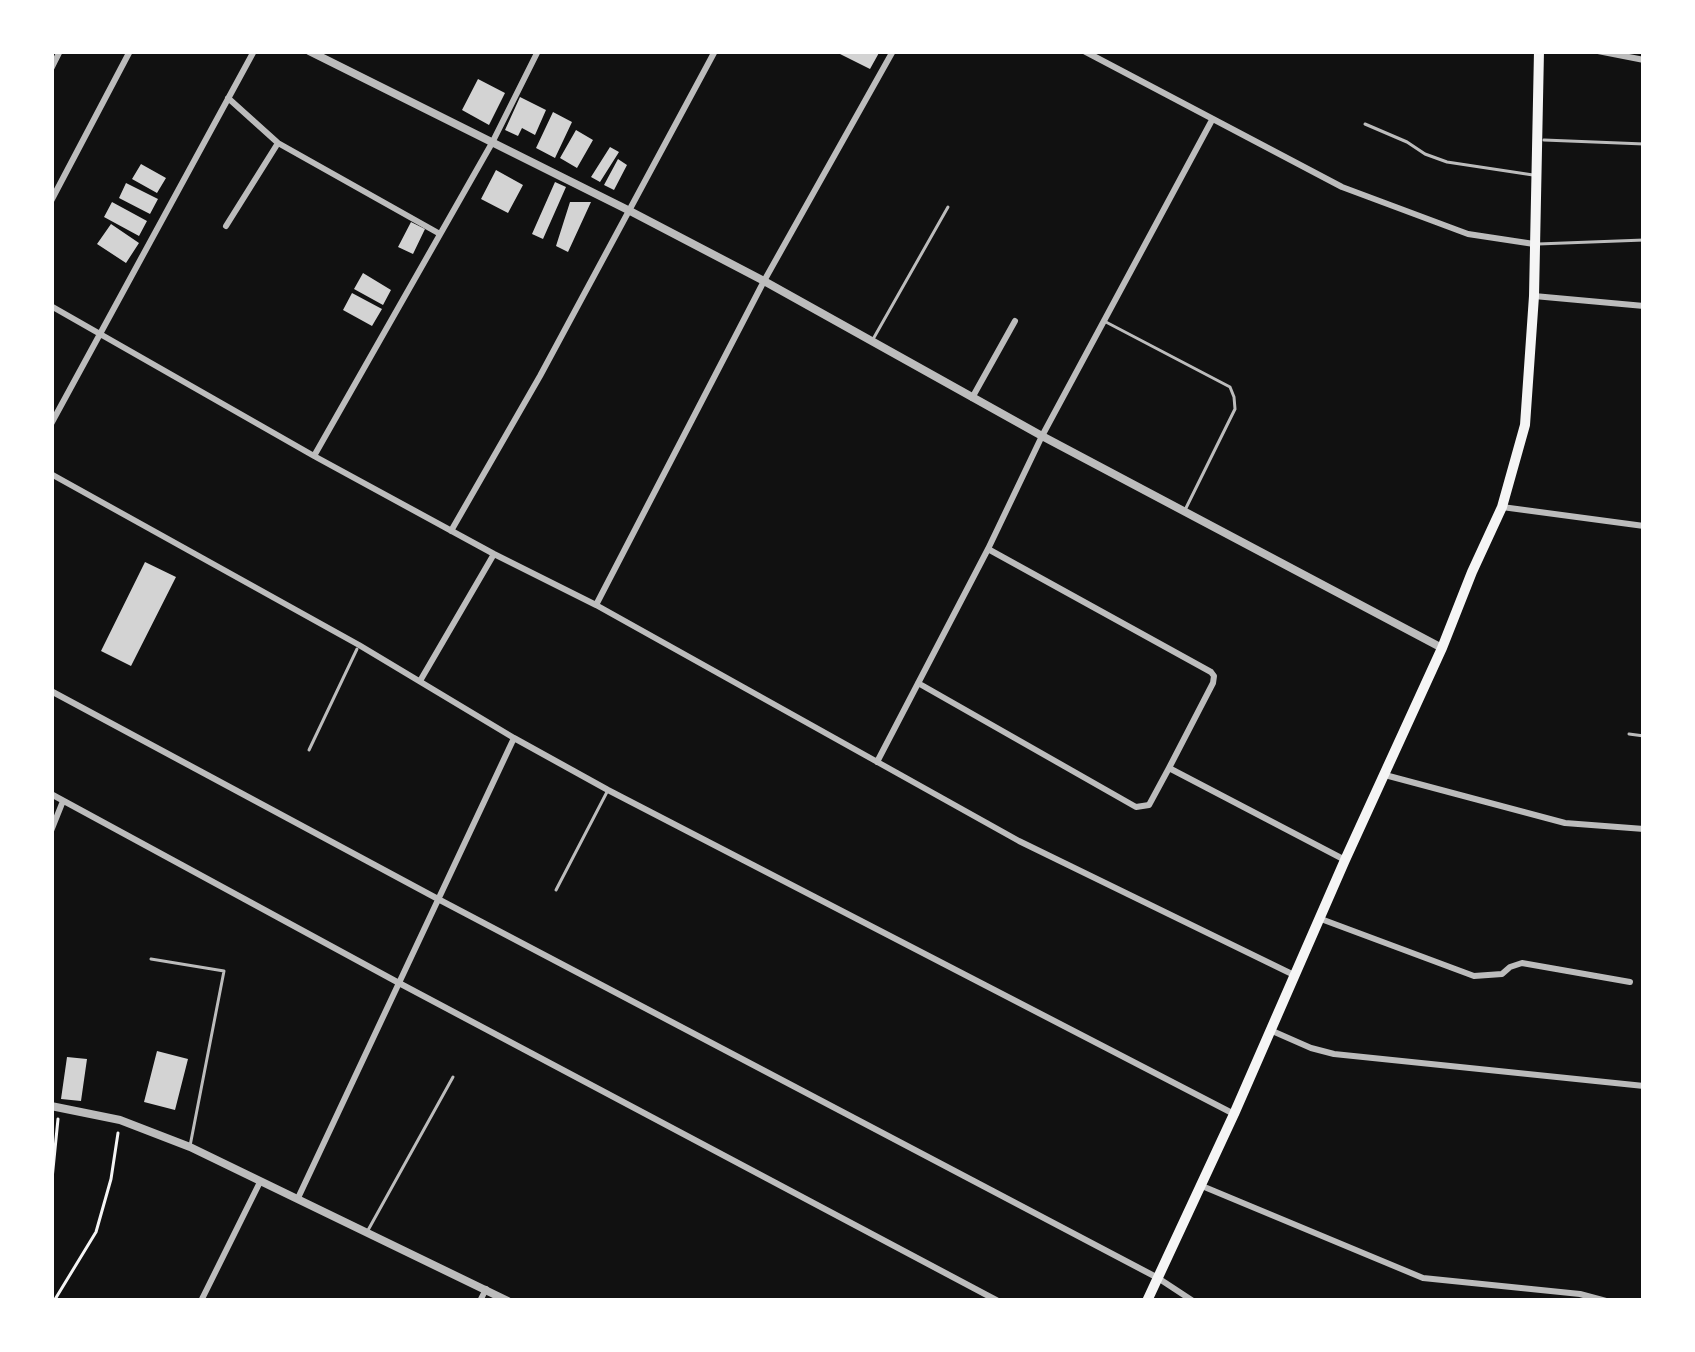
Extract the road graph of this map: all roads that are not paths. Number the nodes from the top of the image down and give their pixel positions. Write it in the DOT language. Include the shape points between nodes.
graph roads {
  1 [pos="60,51"];
  2 [pos="130,51"];
  3 [pos="254,51"];
  4 [pos="309,51"];
  5 [pos="538,51"];
  6 [pos="715,51"];
  7 [pos="893,51"];
  8 [pos="1084,51"];
  9 [pos="1539,51"];
  10 [pos="1598,51"];
  11 [pos="1644,60"];
  12 [pos="51,69"];
  13 [pos="229,98"];
  14 [pos="1213,120"];
  15 [pos="1365,124"];
  16 [pos="1536,140"];
  17 [pos="278,143"];
  18 [pos="491,143"];
  19 [pos="1644,144"];
  20 [pos="1535,175"];
  21 [pos="51,201"];
  22 [pos="948,207"];
  23 [pos="630,211"];
  24 [pos="226,226"];
  25 [pos="440,234"];
  26 [pos="1644,240"];
  27 [pos="1534,244"];
  28 [pos="764,281"];
  29 [pos="1534,296"];
  30 [pos="51,306"];
  31 [pos="1644,307"];
  32 [pos="1015,321"];
  33 [pos="1104,321"];
  34 [pos="100,332"];
  35 [pos="871,343"];
  36 [pos="971,398"];
  37 [pos="51,424"];
  38 [pos="1042,436"];
  39 [pos="314,456"];
  40 [pos="51,474"];
  41 [pos="1502,507"];
  42 [pos="1184,512"];
  43 [pos="1644,526"];
  44 [pos="451,531"];
  45 [pos="988,549"];
  46 [pos="494,554"];
  47 [pos="596,605"];
  48 [pos="359,645"];
  49 [pos="1442,648"];
  50 [pos="420,682"];
  51 [pos="918,683"];
  52 [pos="51,691"];
  53 [pos="1629,734"];
  54 [pos="1644,736"];
  55 [pos="514,738"];
  56 [pos="309,750"];
  57 [pos="877,762"];
  58 [pos="1169,768"];
  59 [pos="1385,775"];
  60 [pos="608,790"];
  61 [pos="51,794"];
  62 [pos="63,800"];
  63 [pos="1644,829"];
  64 [pos="51,831"];
  65 [pos="1346,860"];
  66 [pos="556,890"];
  67 [pos="439,899"];
  68 [pos="1321,920"];
  69 [pos="151,959"];
  70 [pos="1295,975"];
  71 [pos="1630,982"];
  72 [pos="399,983"];
  73 [pos="1270,1030"];
  74 [pos="453,1077"];
  75 [pos="1644,1086"];
  76 [pos="55,1106"];
  77 [pos="1234,1114"];
  78 [pos="190,1148"];
  79 [pos="260,1182"];
  80 [pos="1202,1186"];
  81 [pos="298,1198"];
  82 [pos="366,1233"];
  83 [pos="1158,1279"];
  84 [pos="486,1289"];
  85 [pos="201,1301"];
  86 [pos="480,1301"];
  87 [pos="508,1301"];
  88 [pos="998,1301"];
  89 [pos="1147,1301"];
  90 [pos="1193,1301"];
  91 [pos="1606,1301"];
  1 -- 12 [label="street"];
  2 -- 21 [label="street"];
  3 -- 13 [label="street"];
  4 -- 18 [label="street"];
  5 -- 18 [label="street"];
  6 -- 23 [label="street"];
  7 -- 28 [label="street"];
  8 -- 14 [label="street"];
  9 -- 16 [label="main road"];
  10 -- 11 [label="street"];
  13 -- 17 [label="street"];
  13 -- 34 [label="street"];
  14 -- 27 [label="street" via="1342,187 1468,234"];
  14 -- 33 [label="street"];
  15 -- 20 [label="lane" via="1447,162"];
  16 -- 19 [label="lane"];
  16 -- 20 [label="main road"];
  17 -- 24 [label="street"];
  17 -- 25 [label="street"];
  18 -- 23 [label="street"];
  18 -- 25 [label="street"];
  20 -- 27 [label="main road"];
  22 -- 35 [label="lane"];
  23 -- 28 [label="street"];
  23 -- 44 [label="street"];
  25 -- 39 [label="street"];
  26 -- 27 [label="lane"];
  27 -- 29 [label="main road"];
  28 -- 35 [label="street"];
  28 -- 47 [label="street"];
  29 -- 31 [label="street"];
  29 -- 41 [label="main road" via="1525,425"];
  30 -- 34 [label="street"];
  32 -- 36 [label="street"];
  33 -- 38 [label="street"];
  33 -- 42 [label="lane" via="1230,387 1235,409"];
  34 -- 37 [label="street"];
  34 -- 39 [label="street"];
  35 -- 36 [label="street"];
  36 -- 38 [label="street"];
  38 -- 42 [label="street"];
  38 -- 45 [label="street"];
  39 -- 44 [label="street"];
  40 -- 48 [label="street"];
  41 -- 43 [label="street"];
  41 -- 49 [label="main road"];
  42 -- 49 [label="street"];
  44 -- 46 [label="street"];
  45 -- 51 [label="street"];
  45 -- 58 [label="street" via="1214,676"];
  46 -- 47 [label="street"];
  46 -- 50 [label="street"];
  47 -- 57 [label="street"];
  48 -- 50 [label="street"];
  48 -- 56 [label="lane"];
  49 -- 59 [label="main road"];
  50 -- 55 [label="street"];
  51 -- 57 [label="street"];
  51 -- 58 [label="street" via="1136,807 1149,805"];
  52 -- 67 [label="street"];
  53 -- 54 [label="lane"];
  55 -- 60 [label="street"];
  55 -- 67 [label="street"];
  57 -- 70 [label="street" via="1018,841"];
  58 -- 65 [label="street"];
  59 -- 63 [label="street" via="1565,823"];
  59 -- 65 [label="main road"];
  60 -- 66 [label="lane"];
  60 -- 77 [label="street"];
  61 -- 62 [label="street"];
  62 -- 64 [label="street"];
  62 -- 72 [label="street"];
  65 -- 68 [label="main road"];
  67 -- 72 [label="street"];
  67 -- 83 [label="street"];
  68 -- 70 [label="main road"];
  68 -- 71 [label="street" via="1474,976 1522,963"];
  69 -- 78 [label="lane" via="224,971"];
  70 -- 73 [label="main road"];
  72 -- 81 [label="street"];
  72 -- 88 [label="street"];
  73 -- 75 [label="street" via="1334,1054"];
  73 -- 77 [label="main road"];
  74 -- 82 [label="lane"];
  76 -- 78 [label="street"];
  77 -- 80 [label="main road"];
  78 -- 79 [label="street"];
  79 -- 81 [label="street"];
  79 -- 85 [label="street"];
  80 -- 83 [label="main road"];
  80 -- 91 [label="street" via="1423,1278"];
  81 -- 82 [label="street"];
  82 -- 84 [label="street"];
  83 -- 89 [label="main road"];
  83 -- 90 [label="street"];
  84 -- 86 [label="street"];
  84 -- 87 [label="street"];
}
